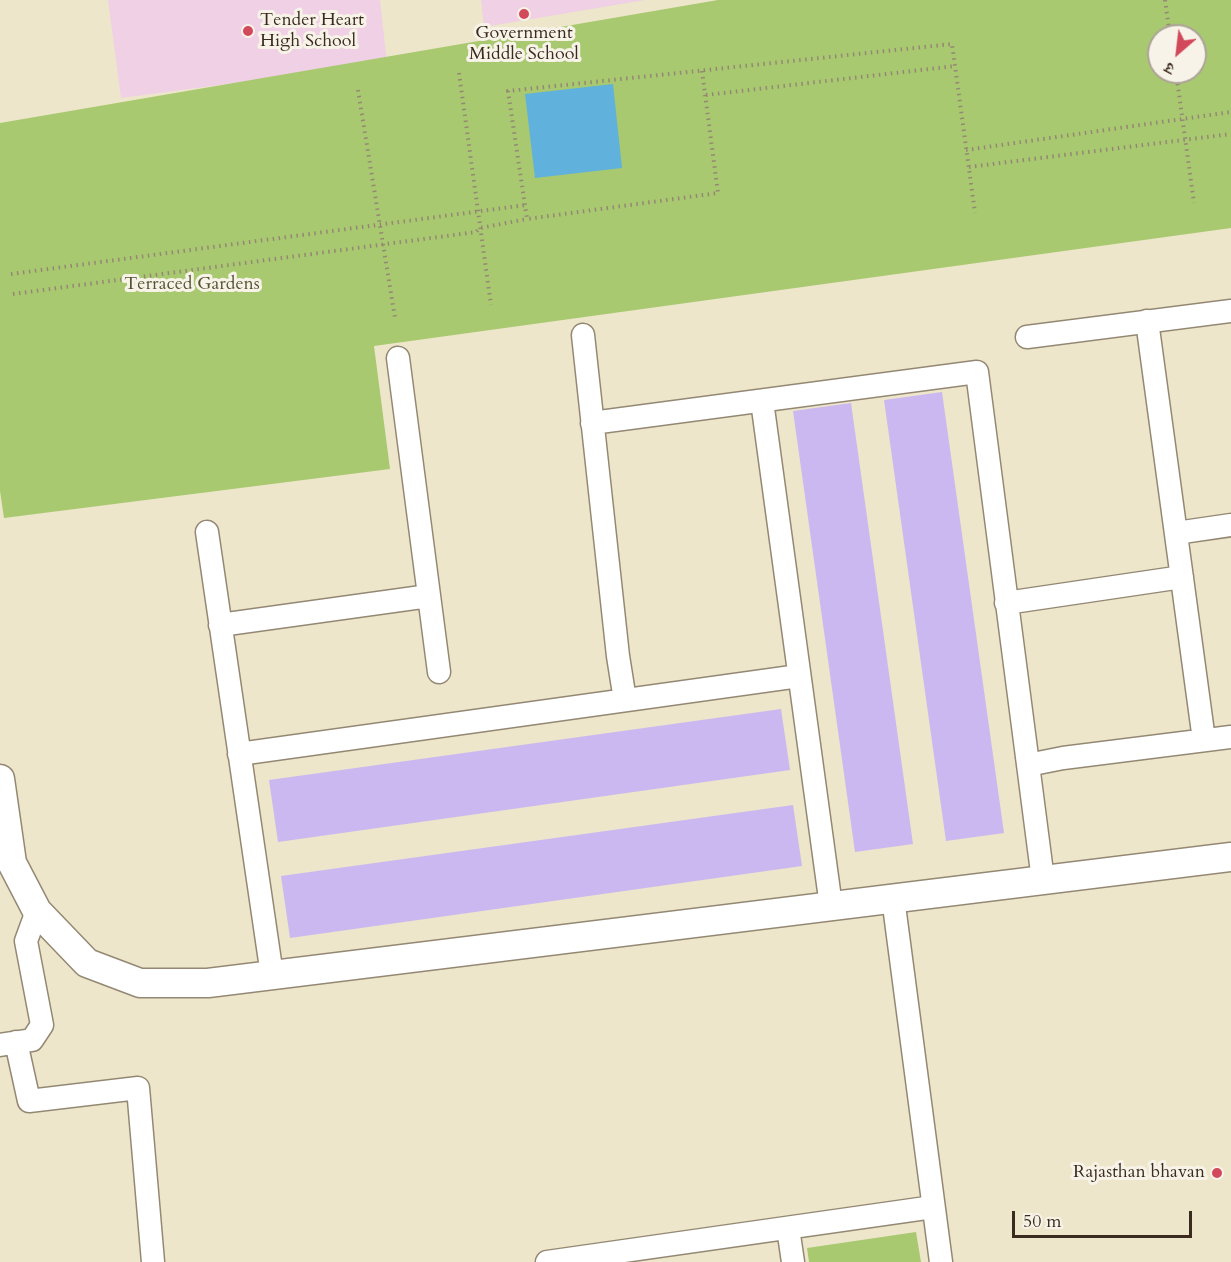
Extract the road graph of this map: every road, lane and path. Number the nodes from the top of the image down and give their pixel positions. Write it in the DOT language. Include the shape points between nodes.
graph roads {
  1 [pos="1165,0"];
  2 [pos="1168,24"];
  3 [pos="955,66"];
  4 [pos="702,70"];
  5 [pos="459,73"];
  6 [pos="1178,84"];
  7 [pos="358,90"];
  8 [pos="706,95"];
  9 [pos="1231,112"];
  10 [pos="1182,119"];
  11 [pos="1231,134"];
  12 [pos="1185,139"];
  13 [pos="966,150"];
  14 [pos="969,167"];
  15 [pos="1194,203"];
  16 [pos="526,204"];
  17 [pos="479,211"];
  18 [pos="975,213"];
  19 [pos="527,219"];
  20 [pos="380,224"];
  21 [pos="480,228"];
  22 [pos="384,244"];
  23 [pos="11,274"];
  24 [pos="13,294"];
  25 [pos="491,305"];
  26 [pos="1231,311"];
  27 [pos="395,318"];
  28 [pos="1147,321"];
  29 [pos="583,335"];
  30 [pos="1028,337"];
  31 [pos="398,358"];
  32 [pos="762,400"];
  33 [pos="592,423"];
  34 [pos="1231,525"];
  35 [pos="207,532"];
  36 [pos="1176,533"];
  37 [pos="1182,577"];
  38 [pos="429,596"];
  39 [pos="1006,603"];
  40 [pos="220,625"];
  41 [pos="439,672"];
  42 [pos="799,676"];
  43 [pos="625,700"];
  44 [pos="1231,737"];
  45 [pos="1204,740"];
  46 [pos="239,754"];
  47 [pos="1028,765"];
  48 [pos="0,779"];
  49 [pos="1231,857"];
  50 [pos="1043,880"];
  51 [pos="893,898"];
  52 [pos="831,906"];
  53 [pos="37,911"];
  54 [pos="272,975"];
  55 [pos="8,1044"];
  56 [pos="933,1207"];
  57 [pos="788,1228"];
  58 [pos="153,1262"];
  59 [pos="547,1262"];
  60 [pos="793,1262"];
  61 [pos="941,1262"];
  1 -- 2 [label="path"];
  3 -- 4 [label="path" via="952,44"];
  3 -- 8 [label="path"];
  3 -- 13 [label="path"];
  4 -- 8 [label="path"];
  4 -- 16 [label="path" via="508,91"];
  5 -- 17 [label="path"];
  6 -- 10 [label="path"];
  7 -- 20 [label="path"];
  8 -- 19 [label="path" via="718,193"];
  9 -- 10 [label="path"];
  10 -- 12 [label="path"];
  10 -- 13 [label="path"];
  11 -- 12 [label="path"];
  12 -- 14 [label="path"];
  12 -- 15 [label="path"];
  13 -- 14 [label="path"];
  14 -- 18 [label="path"];
  16 -- 17 [label="path"];
  16 -- 19 [label="path"];
  17 -- 20 [label="path"];
  17 -- 21 [label="path"];
  19 -- 21 [label="path"];
  20 -- 22 [label="path"];
  20 -- 23 [label="path"];
  21 -- 22 [label="path" via="476,232"];
  21 -- 25 [label="path"];
  22 -- 24 [label="path"];
  22 -- 27 [label="path"];
  26 -- 28 [label="street"];
  28 -- 30 [label="street"];
  28 -- 36 [label="street"];
  29 -- 33 [label="street"];
  31 -- 38 [label="street"];
  32 -- 33 [label="street"];
  32 -- 39 [label="street" via="977,372"];
  32 -- 42 [label="street"];
  33 -- 43 [label="street"];
  34 -- 36 [label="street"];
  35 -- 40 [label="street"];
  36 -- 37 [label="street"];
  37 -- 39 [label="street"];
  37 -- 45 [label="street"];
  38 -- 40 [label="street"];
  38 -- 41 [label="street"];
  39 -- 47 [label="street"];
  40 -- 46 [label="street"];
  42 -- 43 [label="street"];
  42 -- 52 [label="street"];
  43 -- 46 [label="street"];
  44 -- 45 [label="street"];
  45 -- 47 [label="street"];
  46 -- 54 [label="street"];
  47 -- 50 [label="street"];
  48 -- 53 [label="street" via="12,863"];
  49 -- 50 [label="street"];
  50 -- 51 [label="street"];
  51 -- 52 [label="street"];
  51 -- 56 [label="street"];
  52 -- 54 [label="street"];
  53 -- 54 [label="street" via="87,963 140,983 208,983"];
  53 -- 55 [label="street" via="26,941 42,1025 32,1040"];
  55 -- 58 [label="street" via="28,1101 138,1088"];
  56 -- 57 [label="street"];
  56 -- 61 [label="street"];
  57 -- 59 [label="street"];
  57 -- 60 [label="street"];
}
